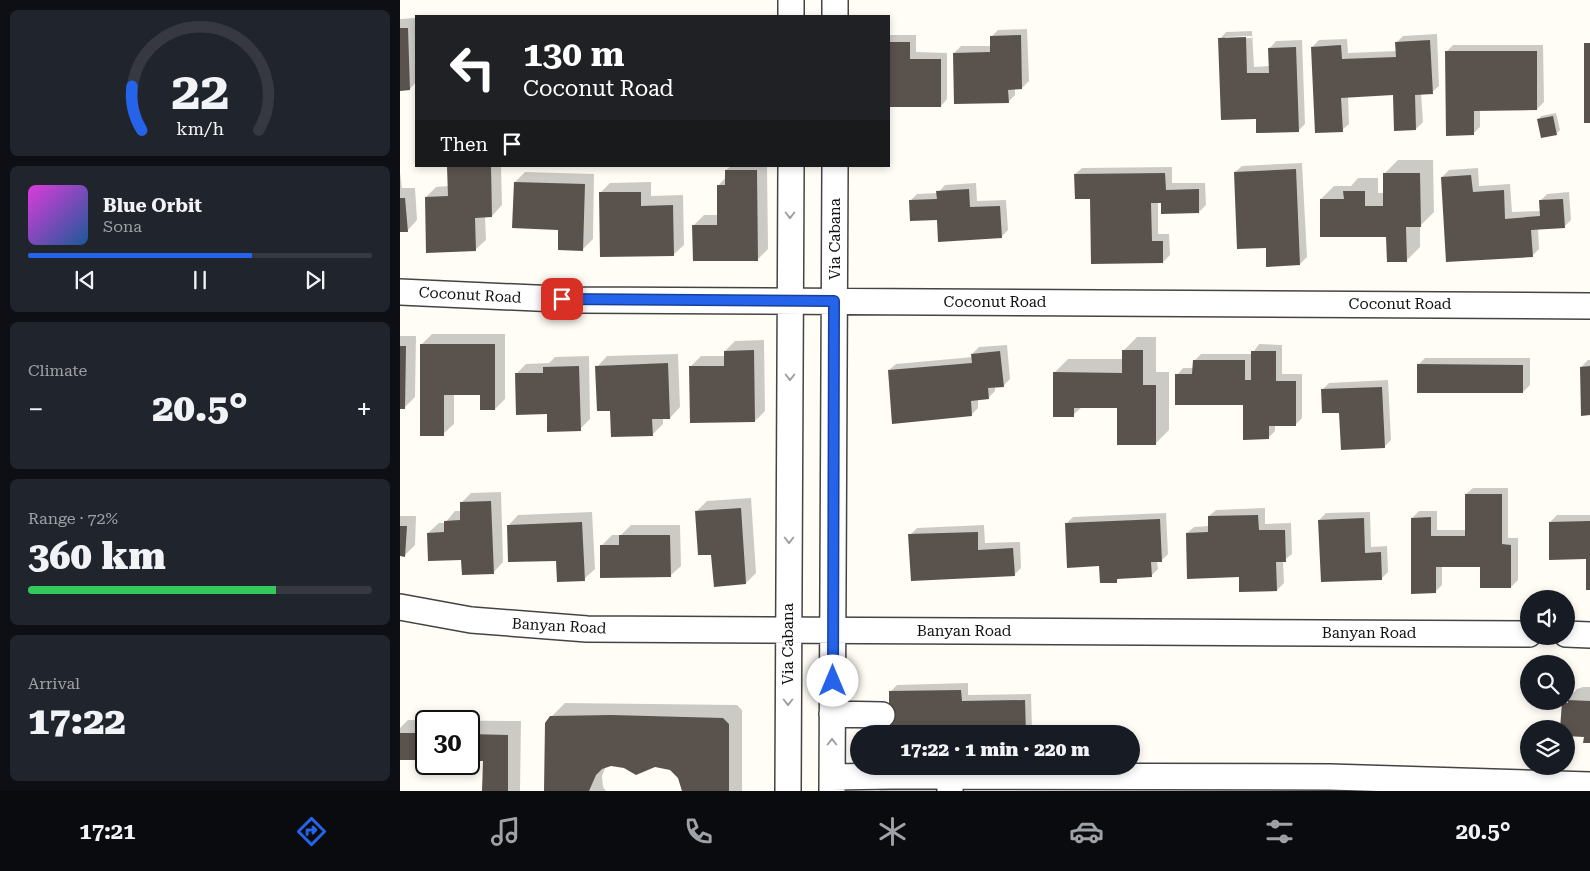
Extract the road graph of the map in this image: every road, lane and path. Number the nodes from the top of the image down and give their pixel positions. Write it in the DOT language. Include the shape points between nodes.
graph roads {
  1 [pos="791,0"];
  2 [pos="836,0"];
  3 [pos="791,15"];
  4 [pos="835,15"];
  5 [pos="791,167"];
  6 [pos="835,167"];
  7 [pos="400,292"];
  8 [pos="790,301"];
  9 [pos="834,301"];
  10 [pos="1590,306"];
  11 [pos="400,608"];
  12 [pos="788,630"];
  13 [pos="833,630"];
  14 [pos="1520,634"];
  15 [pos="1575,634"];
  16 [pos="1590,635"];
  17 [pos="832,714"];
  18 [pos="882,715"];
  19 [pos="873,775"];
  20 [pos="909,775"];
  21 [pos="832,784"];
  22 [pos="950,784"];
  23 [pos="1207,784"];
  24 [pos="1392,785"];
  25 [pos="1590,786"];
  26 [pos="788,791"];
  1 -- 3 [label="street"];
  2 -- 4 [label="street"];
  5 -- 8 [label="street, Via Cabana, one-way"];
  6 -- 9 [label="street, Via Cabana"];
  7 -- 8 [label="street, Coconut Road" via="580,300"];
  8 -- 9 [label="street, Coconut Road"];
  8 -- 12 [label="street, Via Cabana, one-way"];
  9 -- 10 [label="street, Coconut Road"];
  9 -- 13 [label="street, Via Cabana"];
  11 -- 12 [label="street, Banyan Road" via="471,620 587,629"];
  12 -- 13 [label="street, Banyan Road"];
  12 -- 26 [label="street, Via Cabana, one-way"];
  13 -- 14 [label="street, Banyan Road"];
  13 -- 17 [label="street, Via Cabana"];
  15 -- 16 [label="street"];
  17 -- 18 [label="street"];
  21 -- 17 [label="street, Via Cabana, one-way"];
  19 -- 21 [label="street"];
  20 -- 22 [label="street"];
  22 -- 23 [label="street"];
  23 -- 24 [label="street"];
  24 -- 25 [label="street"];
}
